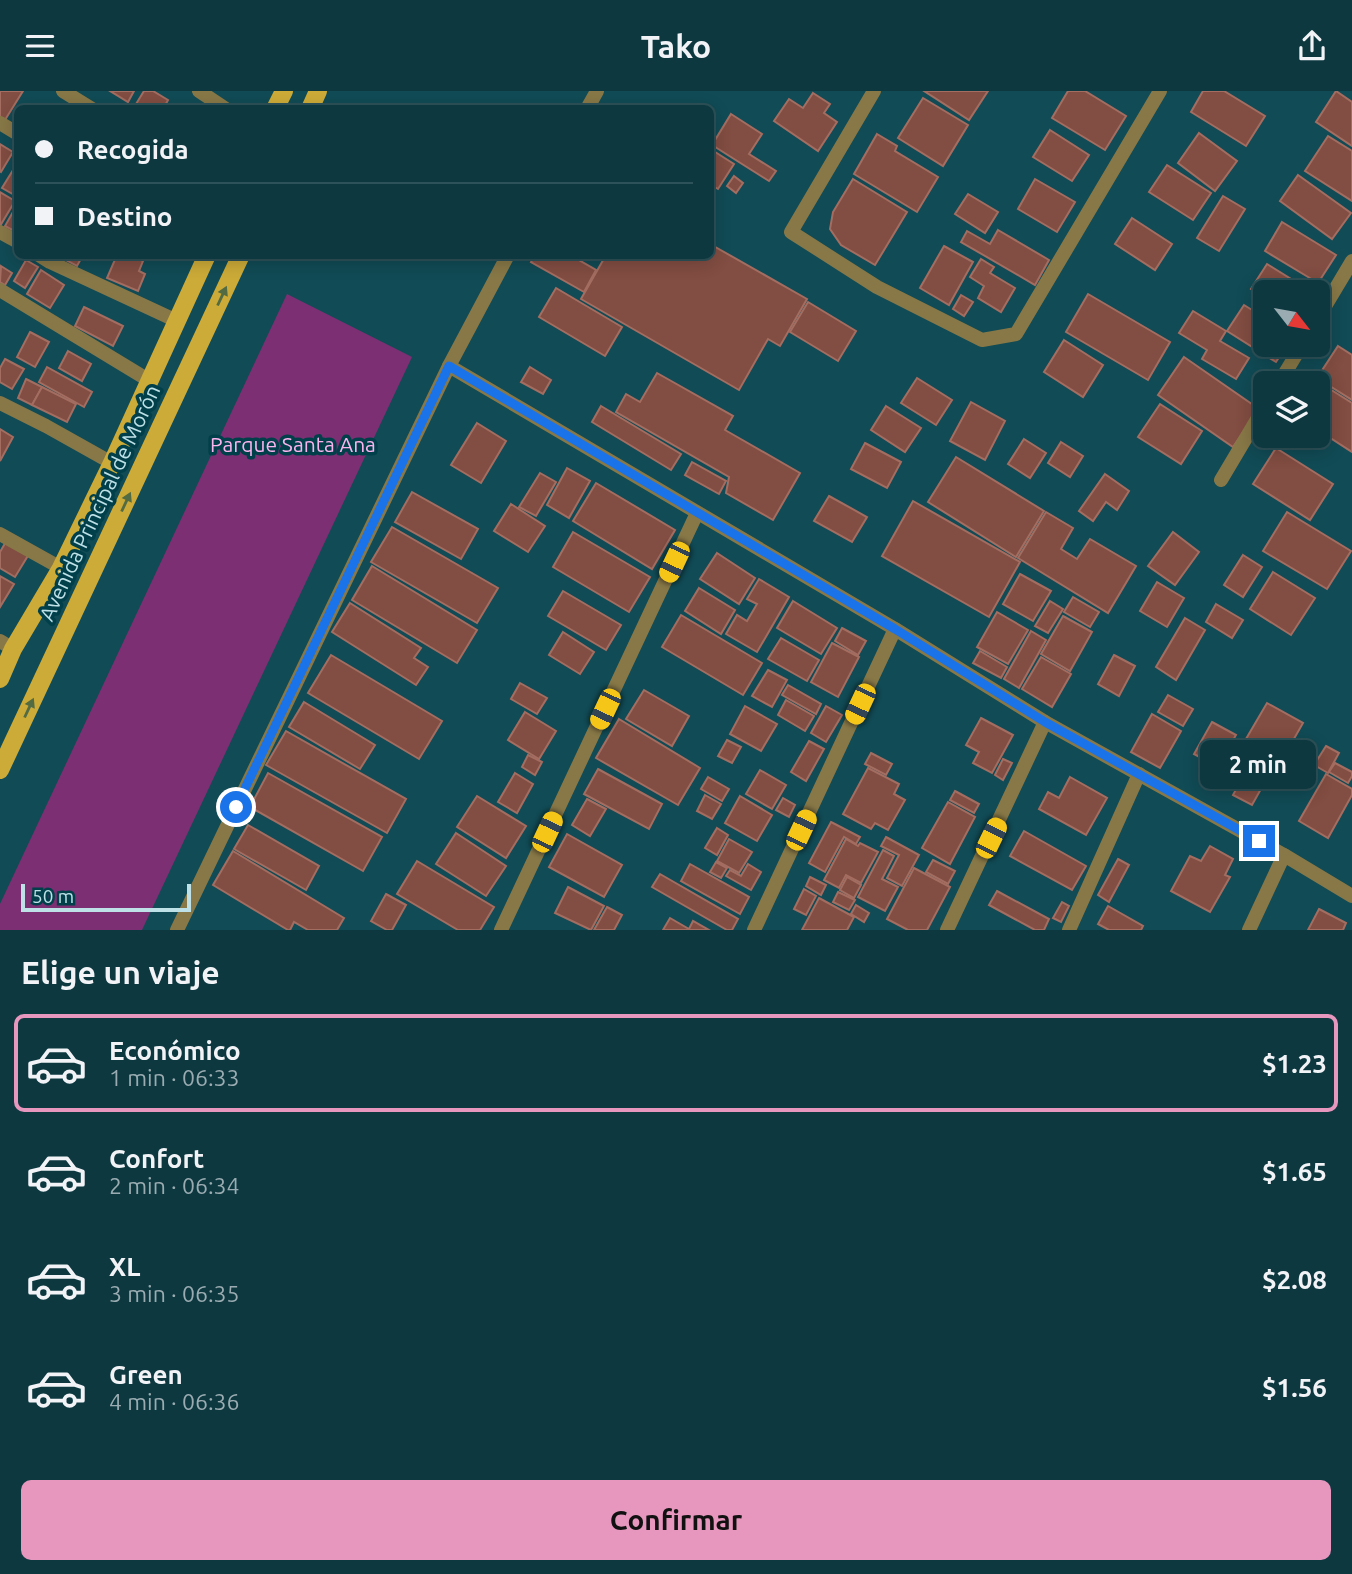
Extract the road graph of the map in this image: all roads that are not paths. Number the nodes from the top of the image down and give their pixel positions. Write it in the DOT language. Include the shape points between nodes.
graph roads {
  1 [pos="63,91"];
  2 [pos="199,91"];
  3 [pos="874,91"];
  4 [pos="1160,91"];
  5 [pos="86,105"];
  6 [pos="220,105"];
  7 [pos="44,259"];
  8 [pos="205,259"];
  9 [pos="239,259"];
  10 [pos="506,259"];
  11 [pos="1352,261"];
  12 [pos="0,291"];
  13 [pos="1330,298"];
  14 [pos="177,321"];
  15 [pos="449,366"];
  16 [pos="150,381"];
  17 [pos="0,403"];
  18 [pos="1253,426"];
  19 [pos="113,463"];
  20 [pos="1221,480"];
  21 [pos="697,513"];
  22 [pos="0,534"];
  23 [pos="61,568"];
  24 [pos="895,629"];
  25 [pos="6,645"];
  26 [pos="0,679"];
  27 [pos="1045,722"];
  28 [pos="0,770"];
  29 [pos="1139,773"];
  30 [pos="1284,855"];
  31 [pos="1352,896"];
  32 [pos="177,930"];
  33 [pos="501,930"];
  34 [pos="754,930"];
  35 [pos="947,930"];
  36 [pos="1069,930"];
  37 [pos="1249,930"];
  1 -- 5 [label="street"];
  2 -- 6 [label="street"];
  3 -- 4 [label="street" via="791,232 877,287 982,340 1016,334"];
  7 -- 14 [label="street"];
  8 -- 14 [label="main road, Avenida Principal de Morón"];
  28 -- 9 [label="main road, Avenida Principal de Morón, one-way"];
  10 -- 15 [label="street"];
  11 -- 13 [label="street"];
  12 -- 16 [label="street"];
  14 -- 16 [label="main road, Avenida Principal de Morón"];
  15 -- 21 [label="street"];
  15 -- 32 [label="street"];
  16 -- 19 [label="main road, Avenida Principal de Morón"];
  17 -- 19 [label="street"];
  18 -- 20 [label="street"];
  19 -- 23 [label="main road, Avenida Principal de Morón"];
  21 -- 24 [label="street"];
  21 -- 33 [label="street"];
  22 -- 23 [label="street"];
  23 -- 25 [label="main road, Avenida Principal de Morón"];
  24 -- 27 [label="street"];
  24 -- 34 [label="street"];
  25 -- 26 [label="main road, Avenida Principal de Morón"];
  27 -- 29 [label="street"];
  27 -- 35 [label="street"];
  29 -- 30 [label="street"];
  29 -- 36 [label="street"];
  30 -- 31 [label="street"];
  30 -- 37 [label="street"];
}
